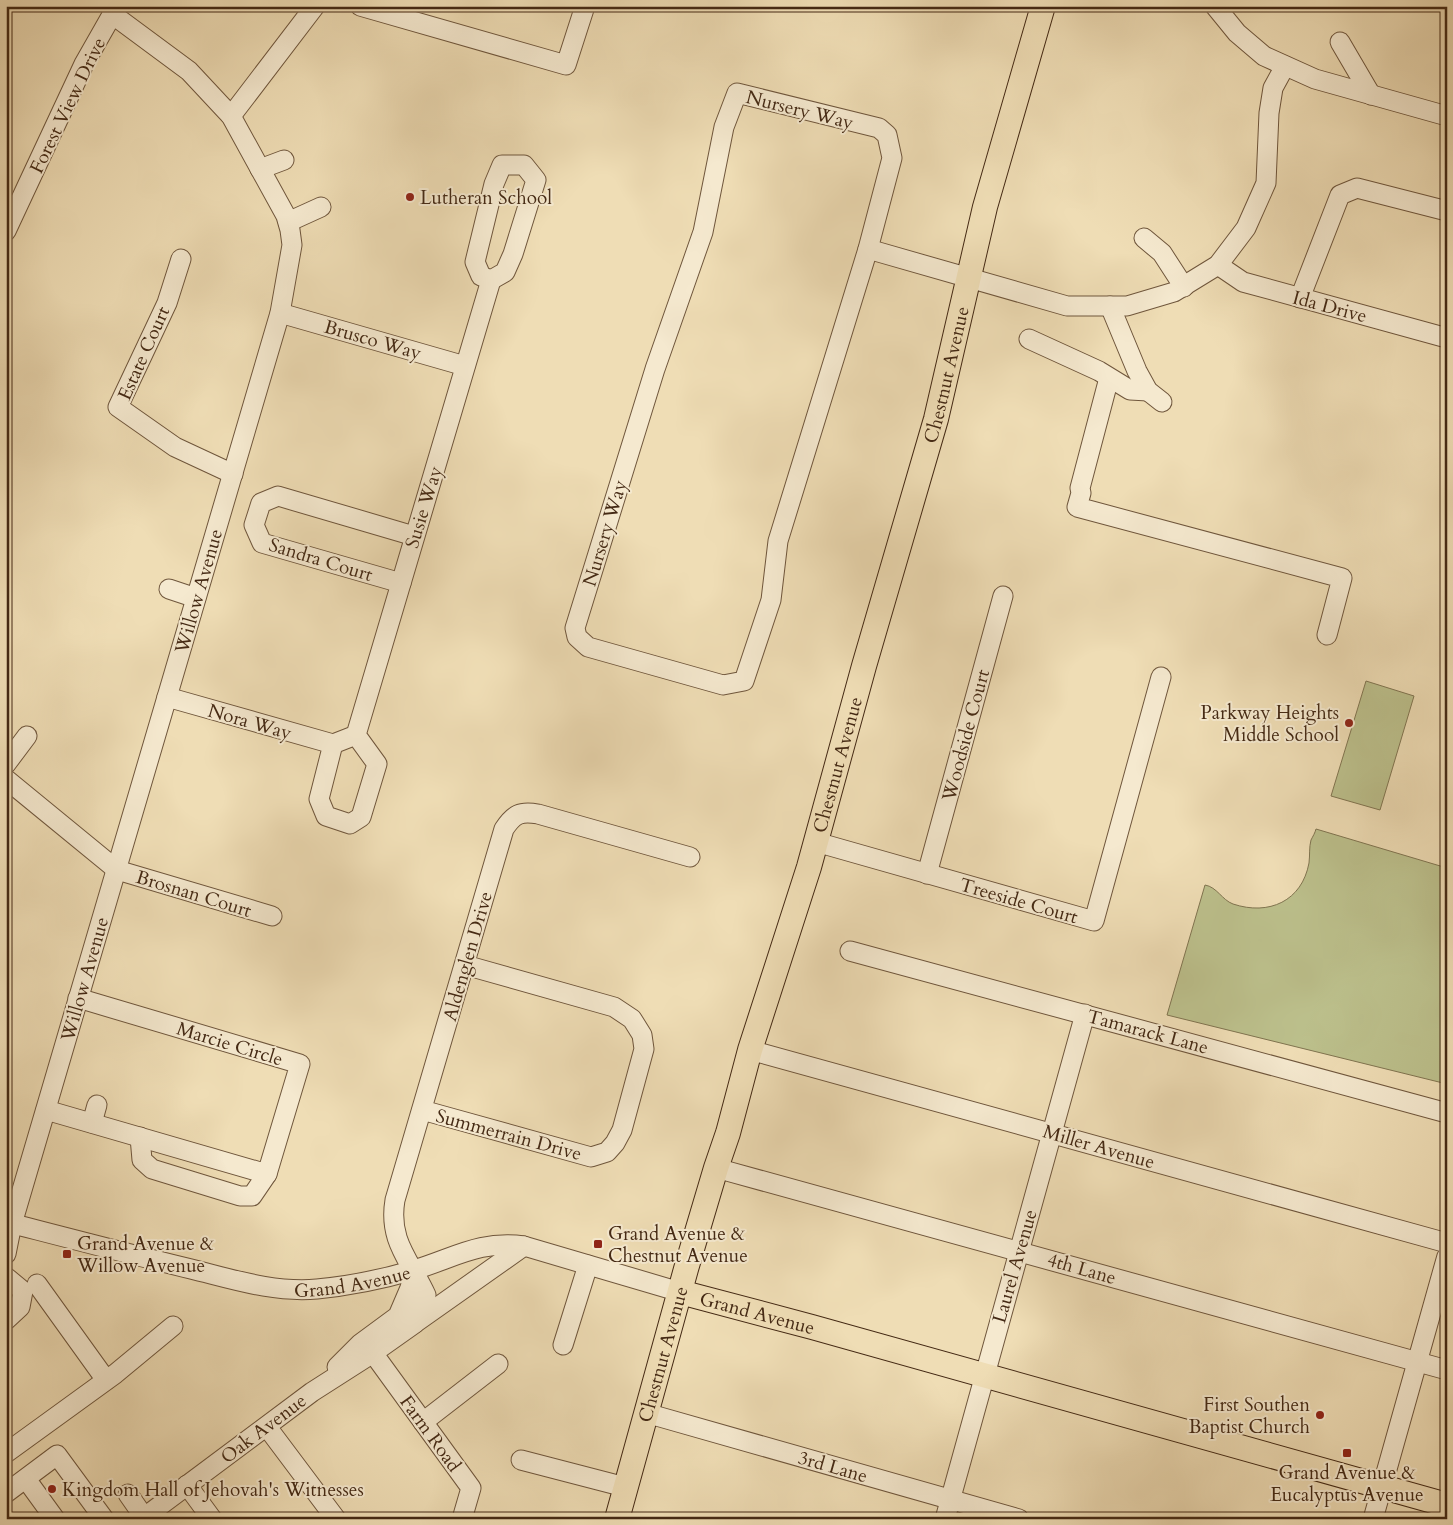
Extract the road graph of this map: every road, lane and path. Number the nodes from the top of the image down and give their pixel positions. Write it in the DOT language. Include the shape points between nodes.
graph roads {
  1 [pos="315,6"];
  2 [pos="360,6"];
  3 [pos="585,6"];
  4 [pos="1043,6"];
  5 [pos="1216,6"];
  6 [pos="115,10"];
  7 [pos="1340,42"];
  8 [pos="1285,66"];
  9 [pos="1371,95"];
  10 [pos="231,116"];
  11 [pos="1447,116"];
  12 [pos="284,160"];
  13 [pos="260,169"];
  14 [pos="321,207"];
  15 [pos="1447,211"];
  16 [pos="288,222"];
  17 [pos="6,231"];
  18 [pos="1144,238"];
  19 [pos="868,249"];
  20 [pos="181,259"];
  21 [pos="1218,265"];
  22 [pos="970,279"];
  23 [pos="491,280"];
  24 [pos="1184,286"];
  25 [pos="1300,298"];
  26 [pos="1110,306"];
  27 [pos="280,312"];
  28 [pos="1447,338"];
  29 [pos="1029,339"];
  30 [pos="465,366"];
  31 [pos="1110,378"];
  32 [pos="233,474"];
  33 [pos="414,536"];
  34 [pos="400,582"];
  35 [pos="169,589"];
  36 [pos="1002,596"];
  37 [pos="196,598"];
  38 [pos="1327,635"];
  39 [pos="1162,677"];
  40 [pos="167,697"];
  41 [pos="356,735"];
  42 [pos="27,736"];
  43 [pos="333,744"];
  44 [pos="6,764"];
  45 [pos="6,779"];
  46 [pos="816,842"];
  47 [pos="690,856"];
  48 [pos="116,870"];
  49 [pos="926,874"];
  50 [pos="272,916"];
  51 [pos="850,951"];
  52 [pos="465,965"];
  53 [pos="78,998"];
  54 [pos="1085,1014"];
  55 [pos="750,1050"];
  56 [pos="97,1105"];
  57 [pos="46,1110"];
  58 [pos="422,1110"];
  59 [pos="1447,1113"];
  60 [pos="92,1123"];
  61 [pos="1052,1133"];
  62 [pos="140,1137"];
  63 [pos="716,1168"];
  64 [pos="267,1174"];
  65 [pos="9,1223"];
  66 [pos="1447,1243"];
  67 [pos="524,1246"];
  68 [pos="1019,1251"];
  69 [pos="6,1254"];
  70 [pos="1447,1256"];
  71 [pos="588,1265"];
  72 [pos="414,1270"];
  73 [pos="6,1277"];
  74 [pos="37,1284"];
  75 [pos="680,1292"];
  76 [pos="6,1320"];
  77 [pos="414,1324"];
  78 [pos="173,1326"];
  79 [pos="563,1344"];
  80 [pos="373,1353"];
  81 [pos="1417,1362"];
  82 [pos="498,1364"];
  83 [pos="1447,1370"];
  84 [pos="983,1376"];
  85 [pos="106,1380"];
  86 [pos="312,1392"];
  87 [pos="646,1413"];
  88 [pos="423,1422"];
  89 [pos="267,1426"];
  90 [pos="6,1453"];
  91 [pos="521,1460"];
  92 [pos="26,1479"];
  93 [pos="187,1485"];
  94 [pos="625,1487"];
  95 [pos="1382,1487"];
  96 [pos="6,1493"];
  97 [pos="128,1494"];
  98 [pos="950,1499"];
  99 [pos="1447,1505"];
  100 [pos="143,1518"];
  101 [pos="55,1519"];
  102 [pos="104,1519"];
  103 [pos="212,1519"];
  104 [pos="336,1519"];
  105 [pos="462,1519"];
  106 [pos="617,1519"];
  107 [pos="945,1519"];
  108 [pos="1019,1519"];
  109 [pos="1373,1519"];
  1 -- 10 [label="street"];
  2 -- 3 [label="street" via="566,65"];
  4 -- 22 [label="main road, Chestnut Avenue" via="985,207"];
  5 -- 8 [label="street" via="1245,41 1264,56"];
  6 -- 10 [label="street, Willow Avenue" via="189,71"];
  6 -- 17 [label="street, Forest View Drive" via="84,64"];
  7 -- 9 [label="street"];
  8 -- 9 [label="street" via="1315,79"];
  8 -- 21 [label="street" via="1273,88 1266,183 1246,228"];
  9 -- 11 [label="street"];
  10 -- 13 [label="street, Willow Avenue"];
  12 -- 13 [label="street"];
  13 -- 16 [label="street, Willow Avenue"];
  14 -- 16 [label="street"];
  15 -- 25 [label="street" via="1357,188 1340,195"];
  16 -- 27 [label="street, Willow Avenue" via="292,245"];
  18 -- 24 [label="street" via="1162,253"];
  19 -- 19 [label="street, Nursery Way" via="892,158 887,135 880,128 737,93 724,127 703,232 655,369 575,628 582,643 723,685 744,681 771,600 778,541"];
  19 -- 22 [label="street"];
  20 -- 32 [label="street, Estate Court" via="166,303 118,407 175,446"];
  21 -- 24 [label="street"];
  21 -- 25 [label="street, Ida Drive" via="1243,282"];
  22 -- 26 [label="street" via="1067,306"];
  22 -- 46 [label="main road, Chestnut Avenue" via="936,419"];
  23 -- 23 [label="street" via="481,276 475,262 494,184 502,165 524,165 536,180 505,272"];
  23 -- 30 [label="street, Susie Way"];
  24 -- 26 [label="street" via="1127,306"];
  25 -- 28 [label="street, Ida Drive"];
  26 -- 31 [label="street" via="1137,371 1155,396 1130,390"];
  27 -- 30 [label="street, Brusco Way"];
  27 -- 32 [label="street, Willow Avenue"];
  29 -- 31 [label="street"];
  30 -- 33 [label="street, Susie Way"];
  31 -- 38 [label="street" via="1077,507 1342,578"];
  32 -- 37 [label="street, Willow Avenue"];
  33 -- 34 [label="street, Susie Way"];
  33 -- 34 [label="street, Sandra Court" via="278,496 261,503 254,525 262,543"];
  34 -- 41 [label="street, Susie Way"];
  35 -- 37 [label="street"];
  36 -- 49 [label="street, Woodside Court"];
  37 -- 40 [label="street, Willow Avenue"];
  39 -- 49 [label="street, Treeside Court" via="1094,921"];
  40 -- 43 [label="street, Nora Way"];
  40 -- 48 [label="street, Willow Avenue"];
  41 -- 43 [label="street"];
  41 -- 43 [label="street" via="377,764 361,817 350,824 326,816 319,799"];
  42 -- 44 [label="street"];
  45 -- 48 [label="street"];
  46 -- 49 [label="street, Treeside Court"];
  46 -- 55 [label="main road, Chestnut Avenue"];
  47 -- 52 [label="street, Aldenglen Drive" via="538,814 519,814 504,829"];
  48 -- 50 [label="street, Brosnan Court"];
  48 -- 53 [label="street, Willow Avenue"];
  51 -- 54 [label="street, Tamarack Lane"];
  52 -- 58 [label="street, Aldenglen Drive"];
  52 -- 58 [label="street, Summerrain Drive" via="614,1007 632,1019 642,1035 644,1049 622,1130 607,1152 590,1156"];
  53 -- 57 [label="street, Willow Avenue"];
  53 -- 64 [label="street, Marcie Circle" via="300,1064"];
  54 -- 59 [label="street, Tamarack Lane"];
  54 -- 61 [label="street, Laurel Avenue"];
  55 -- 61 [label="street, Miller Avenue"];
  55 -- 63 [label="main road, Chestnut Avenue"];
  56 -- 60 [label="street"];
  57 -- 60 [label="street"];
  57 -- 65 [label="street, Willow Avenue"];
  58 -- 72 [label="street, Aldenglen Drive" via="393,1214 398,1244"];
  60 -- 62 [label="street"];
  61 -- 66 [label="street, Miller Avenue"];
  61 -- 68 [label="street, Laurel Avenue"];
  62 -- 64 [label="street"];
  62 -- 64 [label="street, Marcie Circle" via="142,1160 152,1169 240,1196 252,1196"];
  63 -- 68 [label="street, 4th Lane"];
  63 -- 75 [label="main road, Chestnut Avenue"];
  65 -- 69 [label="street, Willow Avenue"];
  65 -- 72 [label="street, Grand Avenue" via="268,1288 316,1289"];
  67 -- 71 [label="street, Grand Avenue"];
  67 -- 72 [label="street, Grand Avenue" via="492,1244"];
  67 -- 77 [label="street, Oak Avenue"];
  68 -- 81 [label="street, 4th Lane"];
  68 -- 84 [label="street, Laurel Avenue"];
  70 -- 81 [label="street"];
  71 -- 75 [label="street, Grand Avenue"];
  71 -- 79 [label="street"];
  72 -- 77 [label="street" via="426,1296"];
  72 -- 86 [label="street, Oak Avenue" via="398,1316 360,1344"];
  73 -- 76 [label="street" via="23,1291 20,1307"];
  74 -- 85 [label="street"];
  75 -- 84 [label="main road, Grand Avenue"];
  75 -- 87 [label="main road, Chestnut Avenue"];
  77 -- 80 [label="street, Oak Avenue"];
  78 -- 85 [label="street"];
  80 -- 86 [label="street, Oak Avenue"];
  80 -- 88 [label="street, Farm Road"];
  81 -- 83 [label="street, 4th Lane"];
  81 -- 95 [label="street"];
  82 -- 88 [label="street"];
  84 -- 95 [label="main road, Grand Avenue"];
  84 -- 98 [label="street, Laurel Avenue"];
  85 -- 90 [label="street"];
  86 -- 89 [label="street, Oak Avenue"];
  87 -- 94 [label="main road, Chestnut Avenue"];
  87 -- 98 [label="street, 3rd Lane"];
  88 -- 105 [label="street, Farm Road" via="471,1488"];
  89 -- 93 [label="street, Oak Avenue"];
  89 -- 104 [label="street"];
  91 -- 94 [label="street"];
  92 -- 96 [label="street"];
  92 -- 101 [label="street"];
  92 -- 102 [label="street" via="57,1455"];
  93 -- 100 [label="street, Oak Avenue"];
  93 -- 103 [label="street"];
  94 -- 106 [label="main road, Chestnut Avenue"];
  95 -- 99 [label="main road, Grand Avenue"];
  95 -- 109 [label="street"];
  97 -- 100 [label="street"];
  98 -- 107 [label="street, Laurel Avenue"];
  98 -- 108 [label="street, 3rd Lane"];
}
